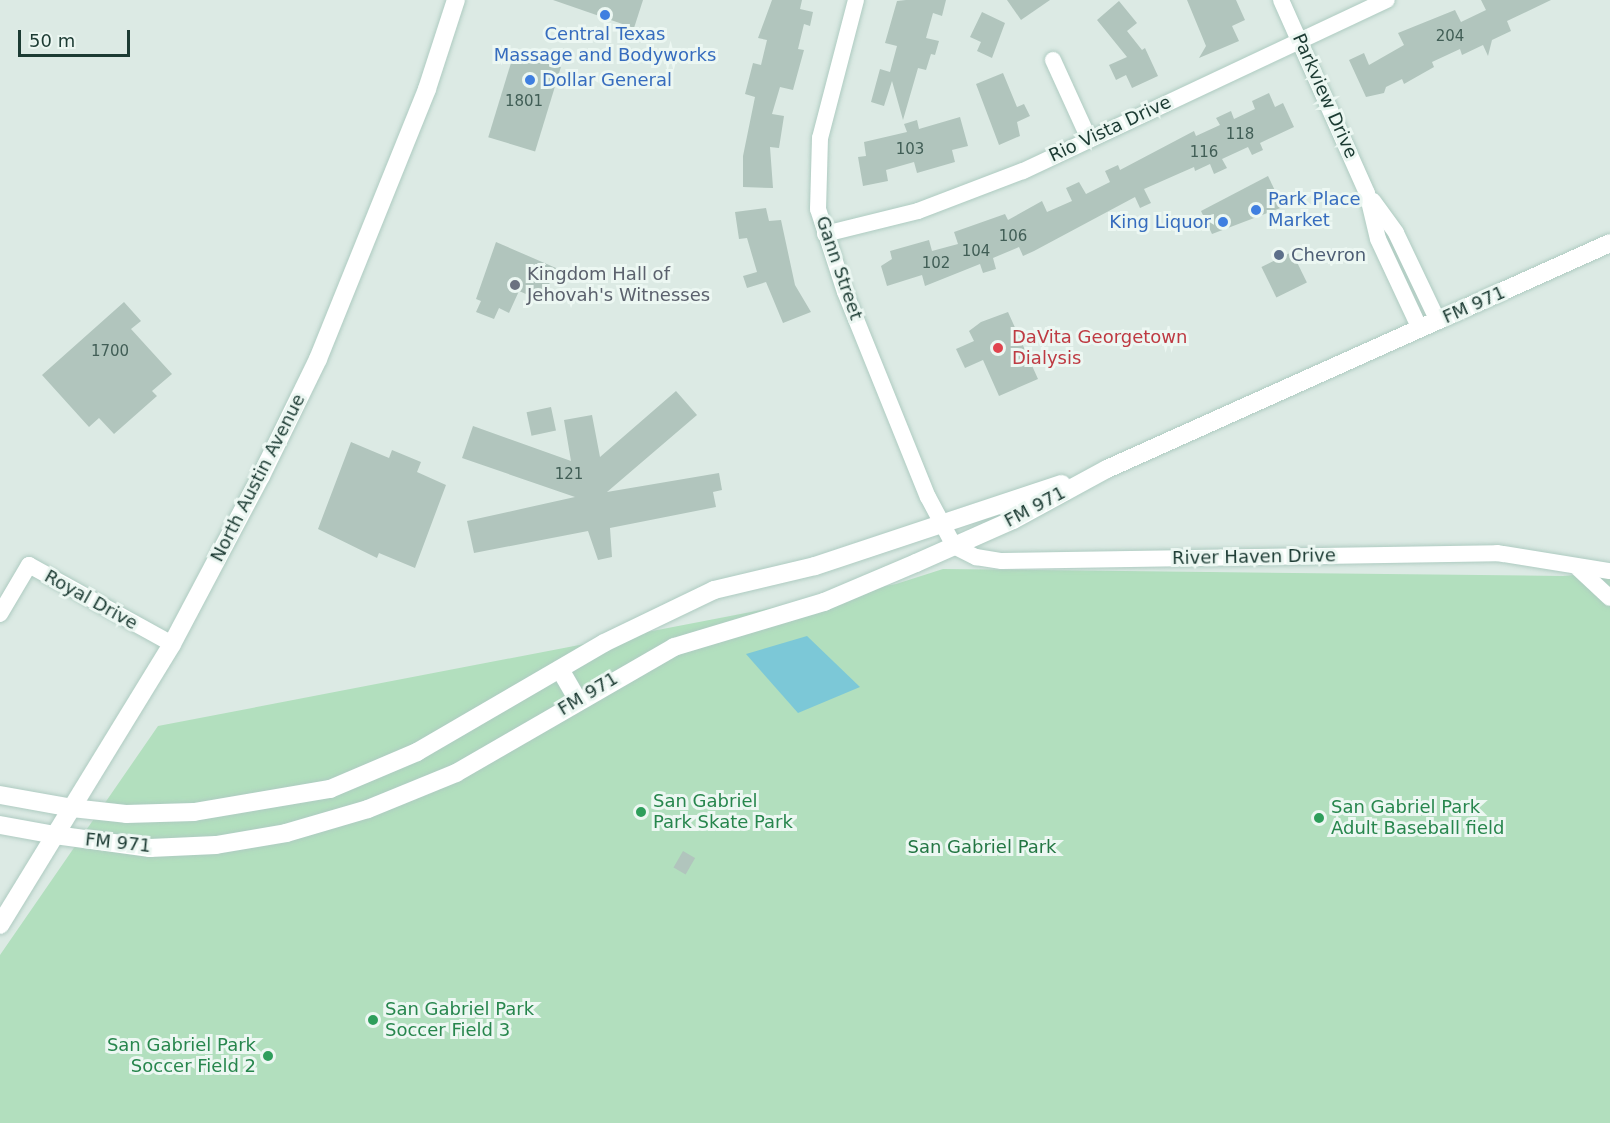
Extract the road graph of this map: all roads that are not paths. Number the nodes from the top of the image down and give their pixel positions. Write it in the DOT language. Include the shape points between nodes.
graph roads {
  1 [pos="456,0"];
  2 [pos="856,0"];
  3 [pos="1281,0"];
  4 [pos="1387,0"];
  5 [pos="1299,40"];
  6 [pos="1053,60"];
  7 [pos="1089,139"];
  8 [pos="1367,193"];
  9 [pos="825,234"];
  10 [pos="1610,243"];
  11 [pos="1438,321"];
  12 [pos="1420,329"];
  13 [pos="1107,469"];
  14 [pos="941,525"];
  15 [pos="954,546"];
  16 [pos="1579,569"];
  17 [pos="1610,571"];
  18 [pos="1610,598"];
  19 [pos="0,614"];
  20 [pos="172,644"];
  21 [pos="561,671"];
  22 [pos="578,701"];
  23 [pos="0,795"];
  24 [pos="72,808"];
  25 [pos="0,825"];
  26 [pos="55,835"];
  27 [pos="0,925"];
  1 -- 20 [label="main road, North Austin Avenue" via="427,89 318,359"];
  2 -- 9 [label="street, Gann Street" via="820,138 816,182"];
  3 -- 5 [label="street, Parkview Drive"];
  4 -- 5 [label="street, Rio Vista Drive"];
  5 -- 7 [label="street, Rio Vista Drive"];
  5 -- 8 [label="street, Parkview Drive"];
  6 -- 7 [label="street"];
  7 -- 9 [label="street, Rio Vista Drive" via="963,196"];
  8 -- 11 [label="street, Parkview Drive" via="1396,233"];
  8 -- 12 [label="street, Parkview Drive" via="1378,239"];
  9 -- 14 [label="street, Gann Street"];
  10 -- 11 [label="main road, FM 971 / FM 971"];
  11 -- 12 [label="main road, FM 971 / FM 971"];
  12 -- 13 [label="main road, FM 971 / FM 971"];
  13 -- 14 [label="main road, FM 971 / FM 971"];
  13 -- 15 [label="main road, FM 971 / FM 971"];
  14 -- 15 [label="street"];
  14 -- 21 [label="main road, FM 971 / FM 971" via="815,566 714,590 604,643"];
  15 -- 16 [label="street, River Haven Drive" via="976,557 1002,561 1497,553 1552,560"];
  15 -- 22 [label="main road, FM 971 / FM 971" via="824,602 674,647"];
  16 -- 17 [label="street, River Haven Drive"];
  16 -- 18 [label="street, River Haven Drive"];
  19 -- 20 [label="street, Royal Drive" via="29,565"];
  20 -- 24 [label="main road, North Austin Avenue"];
  21 -- 22 [label="main road"];
  21 -- 24 [label="main road, FM 971 / FM 971" via="417,752 330,789 194,812 126,814"];
  22 -- 26 [label="main road, FM 971 / FM 971" via="456,773 368,809 286,833 216,845 150,848"];
  23 -- 24 [label="main road, FM 971"];
  24 -- 26 [label="main road, North Austin Avenue"];
  25 -- 26 [label="main road, FM 971"];
  26 -- 27 [label="main road, North Austin Avenue"];
}
